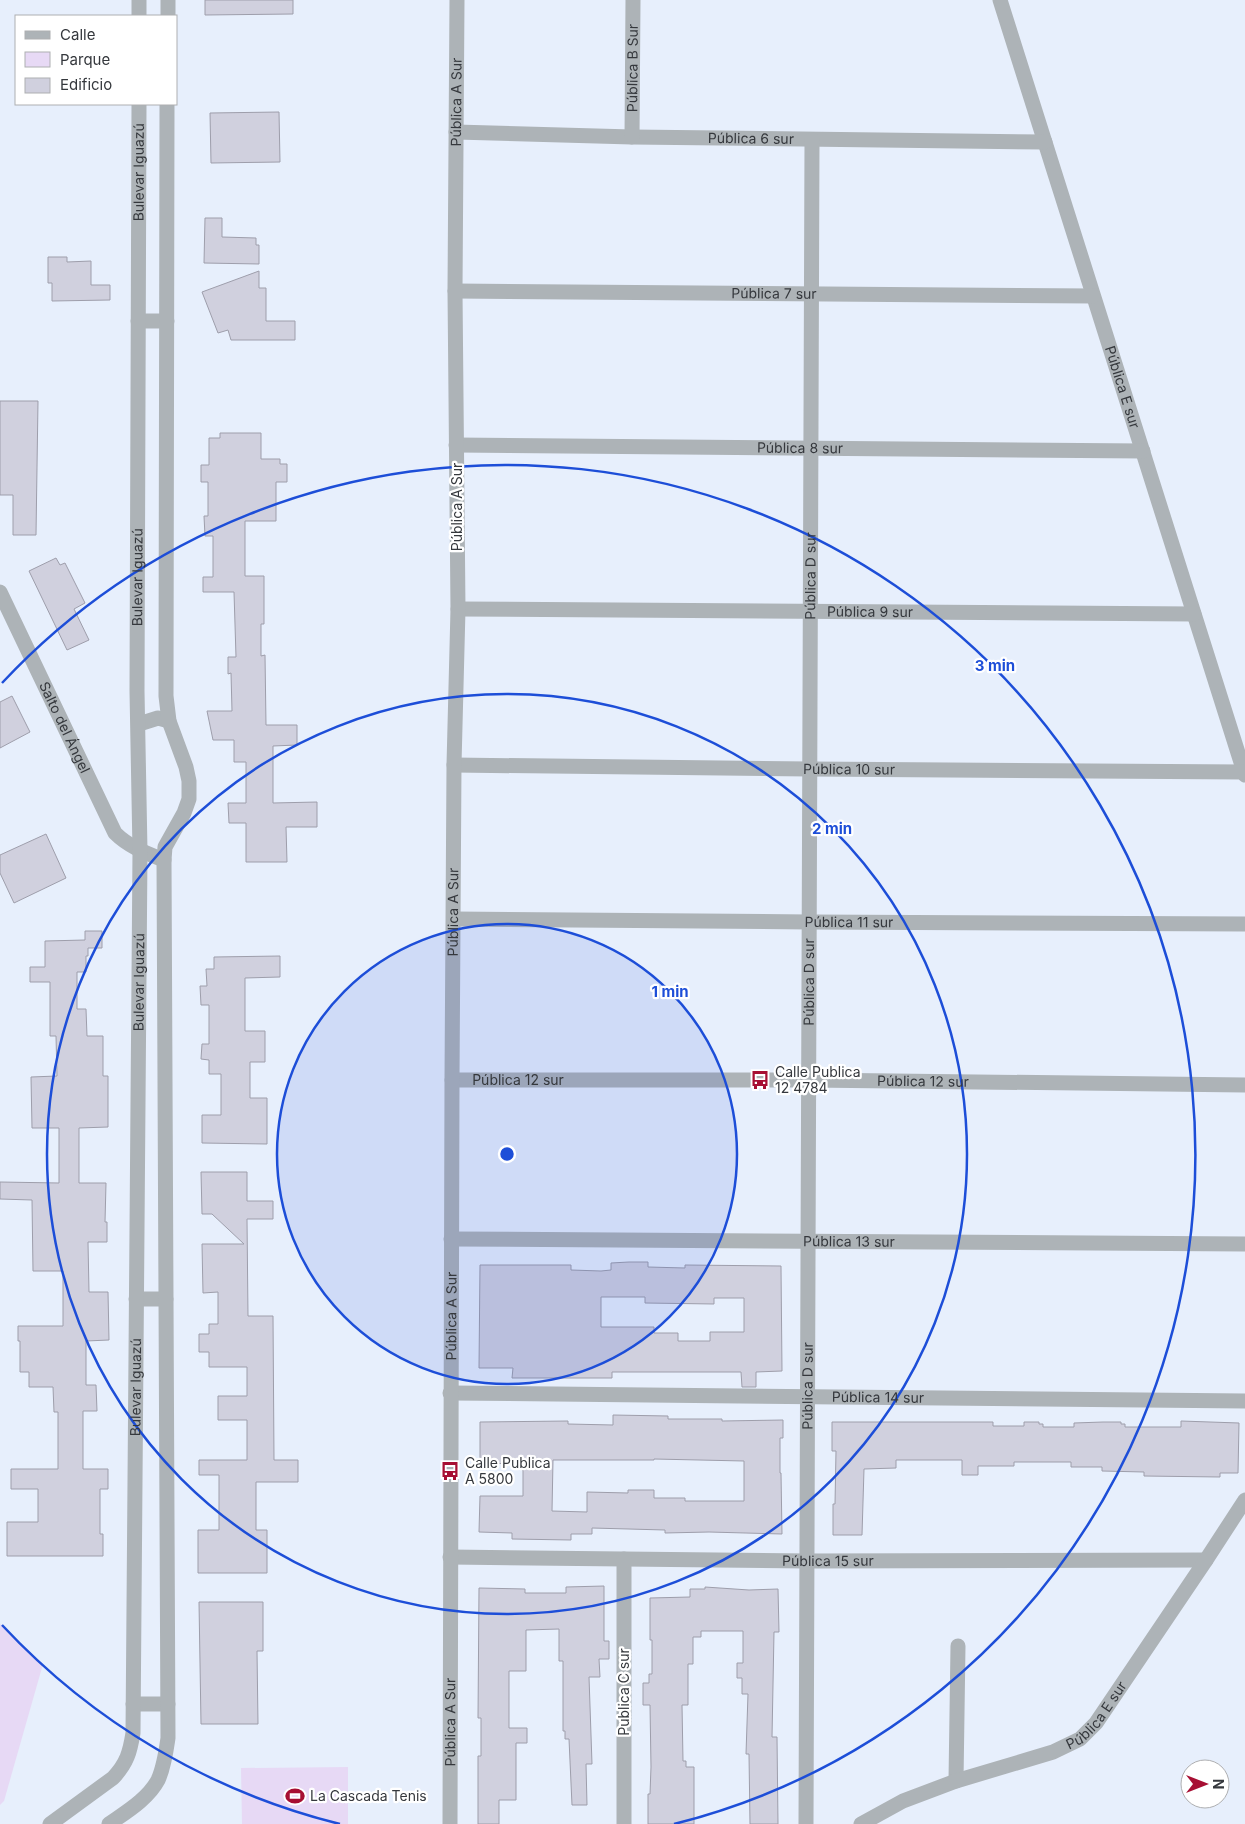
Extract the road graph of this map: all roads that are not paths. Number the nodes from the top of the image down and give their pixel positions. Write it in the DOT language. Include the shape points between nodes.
graph roads {
  1 [pos="139,0"];
  2 [pos="168,0"];
  3 [pos="457,0"];
  4 [pos="633,0"];
  5 [pos="1000,0"];
  6 [pos="139,15"];
  7 [pos="168,15"];
  8 [pos="139,105"];
  9 [pos="167,105"];
  10 [pos="456,132"];
  11 [pos="632,138"];
  12 [pos="812,140"];
  13 [pos="1045,142"];
  14 [pos="455,291"];
  15 [pos="812,294"];
  16 [pos="1093,296"];
  17 [pos="167,320"];
  18 [pos="138,321"];
  19 [pos="456,445"];
  20 [pos="811,448"];
  21 [pos="1143,451"];
  22 [pos="0,592"];
  23 [pos="458,609"];
  24 [pos="811,612"];
  25 [pos="1194,614"];
  26 [pos="169,721"];
  27 [pos="139,724"];
  28 [pos="454,764"];
  29 [pos="810,770"];
  30 [pos="1244,774"];
  31 [pos="140,851"];
  32 [pos="164,860"];
  33 [pos="454,919"];
  34 [pos="810,922"];
  35 [pos="1245,924"];
  36 [pos="452,1080"];
  37 [pos="810,1080"];
  38 [pos="1245,1085"];
  39 [pos="451,1239"];
  40 [pos="809,1240"];
  41 [pos="1245,1244"];
  42 [pos="136,1299"];
  43 [pos="166,1299"];
  44 [pos="450,1393"];
  45 [pos="808,1396"];
  46 [pos="1245,1401"];
  47 [pos="1245,1500"];
  48 [pos="450,1557"];
  49 [pos="624,1559"];
  50 [pos="1206,1560"];
  51 [pos="808,1561"];
  52 [pos="958,1646"];
  53 [pos="133,1704"];
  54 [pos="168,1704"];
  55 [pos="956,1781"];
  56 [pos="50,1824"];
  57 [pos="109,1824"];
  58 [pos="450,1824"];
  59 [pos="624,1824"];
  60 [pos="806,1824"];
  61 [pos="861,1824"];
  1 -- 6 [label="street"];
  2 -- 7 [label="street"];
  3 -- 10 [label="street, Pública A Sur"];
  4 -- 11 [label="street, Pública B Sur"];
  5 -- 13 [label="street, Pública E sur"];
  8 -- 18 [label="street, Bulevar Iguazú"];
  9 -- 17 [label="street, Bulevar Iguazú"];
  10 -- 11 [label="street, Pública 6 sur"];
  10 -- 14 [label="street, Pública A Sur"];
  11 -- 12 [label="street, Pública 6 sur"];
  12 -- 13 [label="street, Pública 6 sur"];
  12 -- 15 [label="street, Pública D sur"];
  13 -- 16 [label="street, Pública E sur"];
  14 -- 15 [label="street, Pública 7 sur"];
  14 -- 19 [label="street, Pública A Sur"];
  15 -- 16 [label="street, Pública 7 sur"];
  15 -- 20 [label="street, Pública D sur"];
  16 -- 21 [label="street, Pública E sur"];
  17 -- 18 [label="street"];
  17 -- 26 [label="street, Bulevar Iguazú" via="166,696"];
  18 -- 27 [label="street, Bulevar Iguazú"];
  19 -- 20 [label="street, Pública 8 sur"];
  19 -- 23 [label="street, Pública A Sur"];
  20 -- 21 [label="street, Pública 8 sur"];
  20 -- 24 [label="street, Pública D sur"];
  21 -- 25 [label="street, Pública E sur"];
  22 -- 31 [label="street, Salto del Ángel" via="115,833"];
  23 -- 24 [label="street, Pública 9 sur"];
  23 -- 28 [label="street, Pública A Sur"];
  24 -- 25 [label="street, Pública 9 sur"];
  24 -- 29 [label="street, Pública D sur"];
  25 -- 30 [label="street, Pública E sur"];
  26 -- 27 [label="street" via="158,718"];
  26 -- 32 [label="street, Bulevar Iguazú" via="186,767 189,799 165,847"];
  27 -- 31 [label="street, Bulevar Iguazú"];
  28 -- 29 [label="street, Pública 10 sur"];
  28 -- 33 [label="street, Pública A Sur"];
  29 -- 30 [label="street, Pública 10 sur"];
  29 -- 34 [label="street, Pública D sur"];
  31 -- 32 [label="street, Salto del Ángel"];
  31 -- 42 [label="street, Bulevar Iguazú"];
  32 -- 43 [label="street, Bulevar Iguazú"];
  33 -- 34 [label="street, Pública 11 sur"];
  33 -- 36 [label="street, Pública A Sur"];
  34 -- 35 [label="street, Pública 11 sur"];
  34 -- 37 [label="street, Pública D sur"];
  36 -- 37 [label="street, Pública 12 sur"];
  36 -- 39 [label="street, Pública A Sur"];
  37 -- 38 [label="street, Pública 12 sur"];
  37 -- 40 [label="street, Pública D sur"];
  39 -- 40 [label="street, Pública 13 sur"];
  39 -- 44 [label="street, Pública A Sur"];
  40 -- 41 [label="street, Pública 13 sur"];
  40 -- 45 [label="street, Pública D sur"];
  42 -- 43 [label="street"];
  42 -- 53 [label="street, Bulevar Iguazú"];
  43 -- 54 [label="street, Bulevar Iguazú"];
  44 -- 45 [label="street, Pública 14 sur"];
  44 -- 48 [label="street, Pública A Sur"];
  45 -- 46 [label="street, Pública 14 sur"];
  45 -- 51 [label="street, Pública D sur"];
  47 -- 50 [label="street, Pública E sur"];
  48 -- 49 [label="street, Pública 15 sur"];
  48 -- 58 [label="street, Pública A Sur"];
  49 -- 51 [label="street, Pública 15 sur"];
  49 -- 59 [label="street, Publica C sur"];
  50 -- 51 [label="street, Pública 15 sur"];
  50 -- 55 [label="street, Pública E sur" via="1096,1723 1080,1738 1053,1752"];
  51 -- 60 [label="street, Pública D sur"];
  52 -- 55 [label="street"];
  53 -- 54 [label="street"];
  53 -- 56 [label="street, Bulevar Iguazú" via="130,1753 121,1769"];
  54 -- 57 [label="street, Bulevar Iguazú" via="168,1738 158,1780 143,1799"];
  55 -- 61 [label="street, Pública E sur" via="903,1801"];
}
